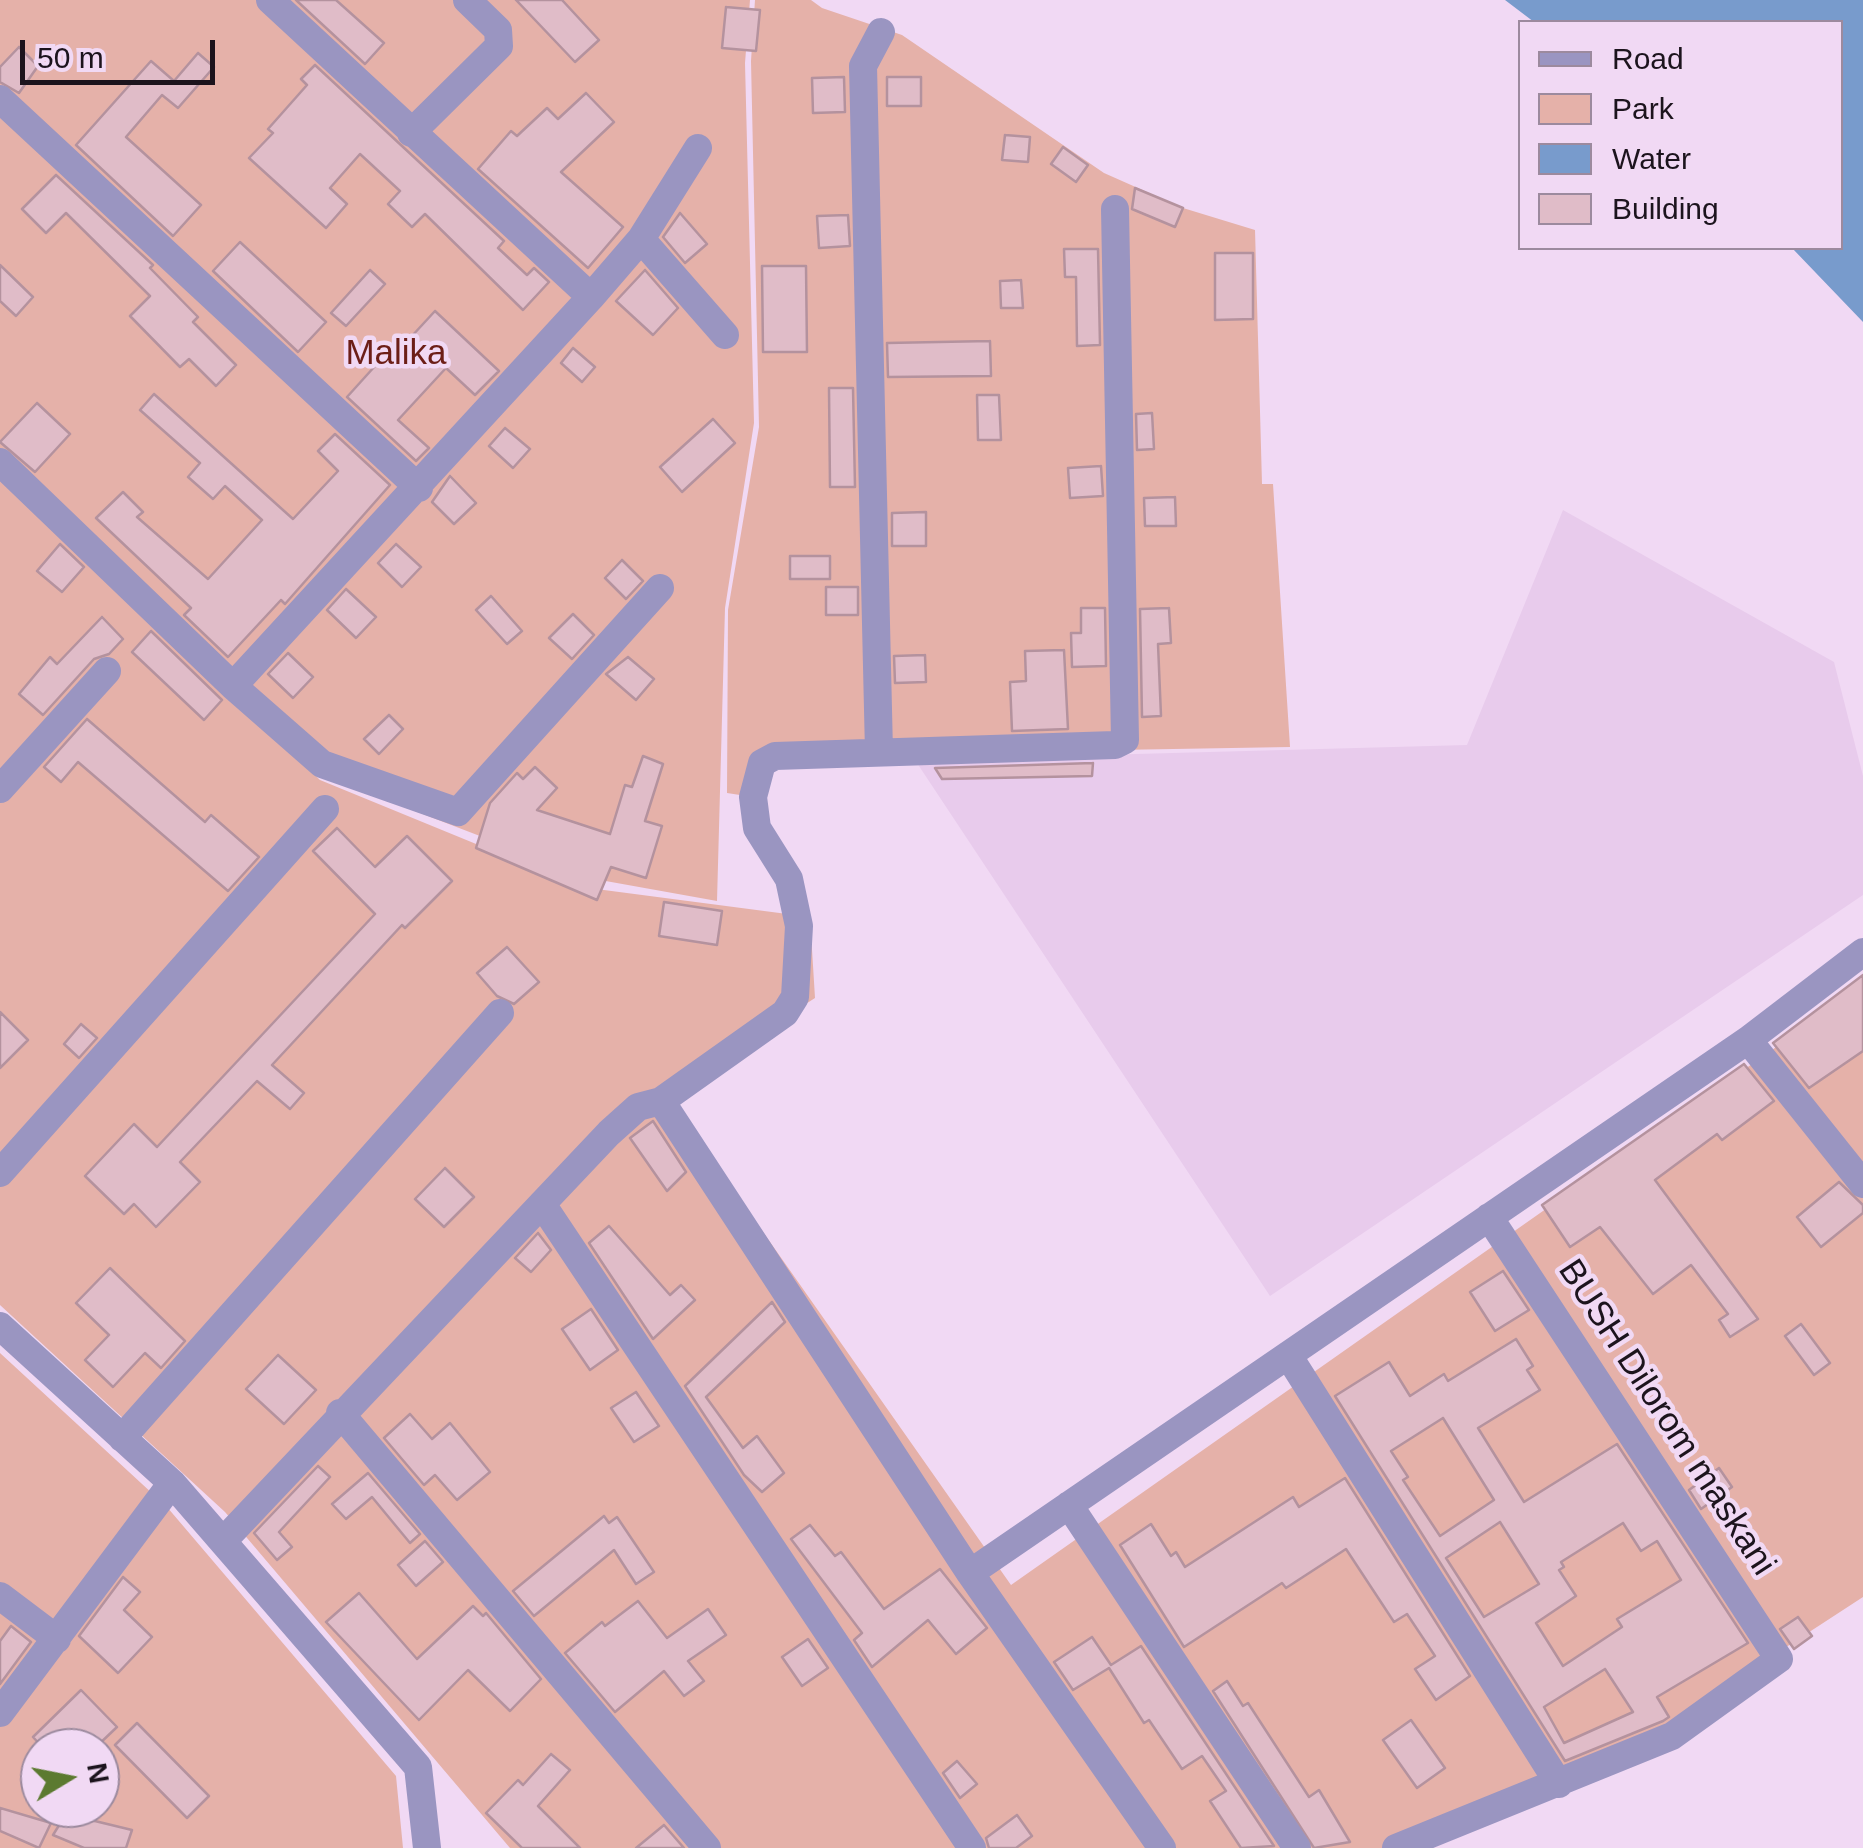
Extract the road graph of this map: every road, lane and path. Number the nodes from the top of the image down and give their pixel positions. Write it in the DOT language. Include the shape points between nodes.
graph roads {
  1 [pos="270,0"];
  2 [pos="467,0"];
  3 [pos="881,32"];
  4 [pos="0,98"];
  5 [pos="412,133"];
  6 [pos="698,148"];
  7 [pos="1116,209"];
  8 [pos="640,239"];
  9 [pos="592,297"];
  10 [pos="725,335"];
  11 [pos="0,462"];
  12 [pos="419,488"];
  13 [pos="660,588"];
  14 [pos="107,671"];
  15 [pos="232,686"];
  16 [pos="880,752"];
  17 [pos="0,788"];
  18 [pos="325,809"];
  19 [pos="1863,952"];
  20 [pos="500,1013"];
  21 [pos="1748,1040"];
  22 [pos="661,1101"];
  23 [pos="0,1173"];
  24 [pos="1863,1184"];
  25 [pos="542,1204"];
  26 [pos="1490,1217"];
  27 [pos="0,1326"];
  28 [pos="1288,1355"];
  29 [pos="340,1413"];
  30 [pos="122,1438"];
  31 [pos="172,1483"];
  32 [pos="1069,1505"];
  33 [pos="225,1540"];
  34 [pos="970,1573"];
  35 [pos="0,1596"];
  36 [pos="57,1640"];
  37 [pos="0,1713"];
  38 [pos="1559,1784"];
  39 [pos="426,1848"];
  40 [pos="707,1848"];
  41 [pos="972,1848"];
  42 [pos="1162,1848"];
  43 [pos="1297,1848"];
  44 [pos="1396,1848"];
  1 -- 5 [label="street"];
  2 -- 5 [label="street" via="498,30 499,46"];
  3 -- 16 [label="street" via="864,66"];
  4 -- 12 [label="street"];
  5 -- 9 [label="street"];
  6 -- 8 [label="street"];
  7 -- 16 [label="street" via="1125,740"];
  8 -- 9 [label="street"];
  8 -- 10 [label="street"];
  9 -- 12 [label="street"];
  11 -- 15 [label="street"];
  12 -- 15 [label="street"];
  13 -- 15 [label="street" via="458,812 322,764"];
  14 -- 17 [label="street"];
  16 -- 22 [label="street" via="776,756 762,763 753,797 757,828 789,879 801,946 796,997 784,1013"];
  18 -- 23 [label="street"];
  19 -- 21 [label="street"];
  20 -- 30 [label="street"];
  21 -- 24 [label="street"];
  21 -- 26 [label="street"];
  22 -- 25 [label="street" via="624,1120"];
  22 -- 34 [label="street"];
  25 -- 29 [label="street"];
  25 -- 41 [label="street"];
  26 -- 28 [label="street"];
  26 -- 38 [label="street, BUSH Dilorom maskani" via="1779,1660 1672,1736"];
  27 -- 30 [label="street"];
  28 -- 32 [label="street"];
  28 -- 38 [label="street"];
  29 -- 33 [label="street"];
  29 -- 40 [label="street"];
  30 -- 31 [label="street"];
  31 -- 33 [label="street"];
  31 -- 36 [label="street"];
  32 -- 34 [label="street"];
  32 -- 43 [label="street"];
  33 -- 39 [label="street" via="418,1767"];
  34 -- 42 [label="street"];
  35 -- 36 [label="street"];
  36 -- 37 [label="street"];
  38 -- 44 [label="street"];
}
